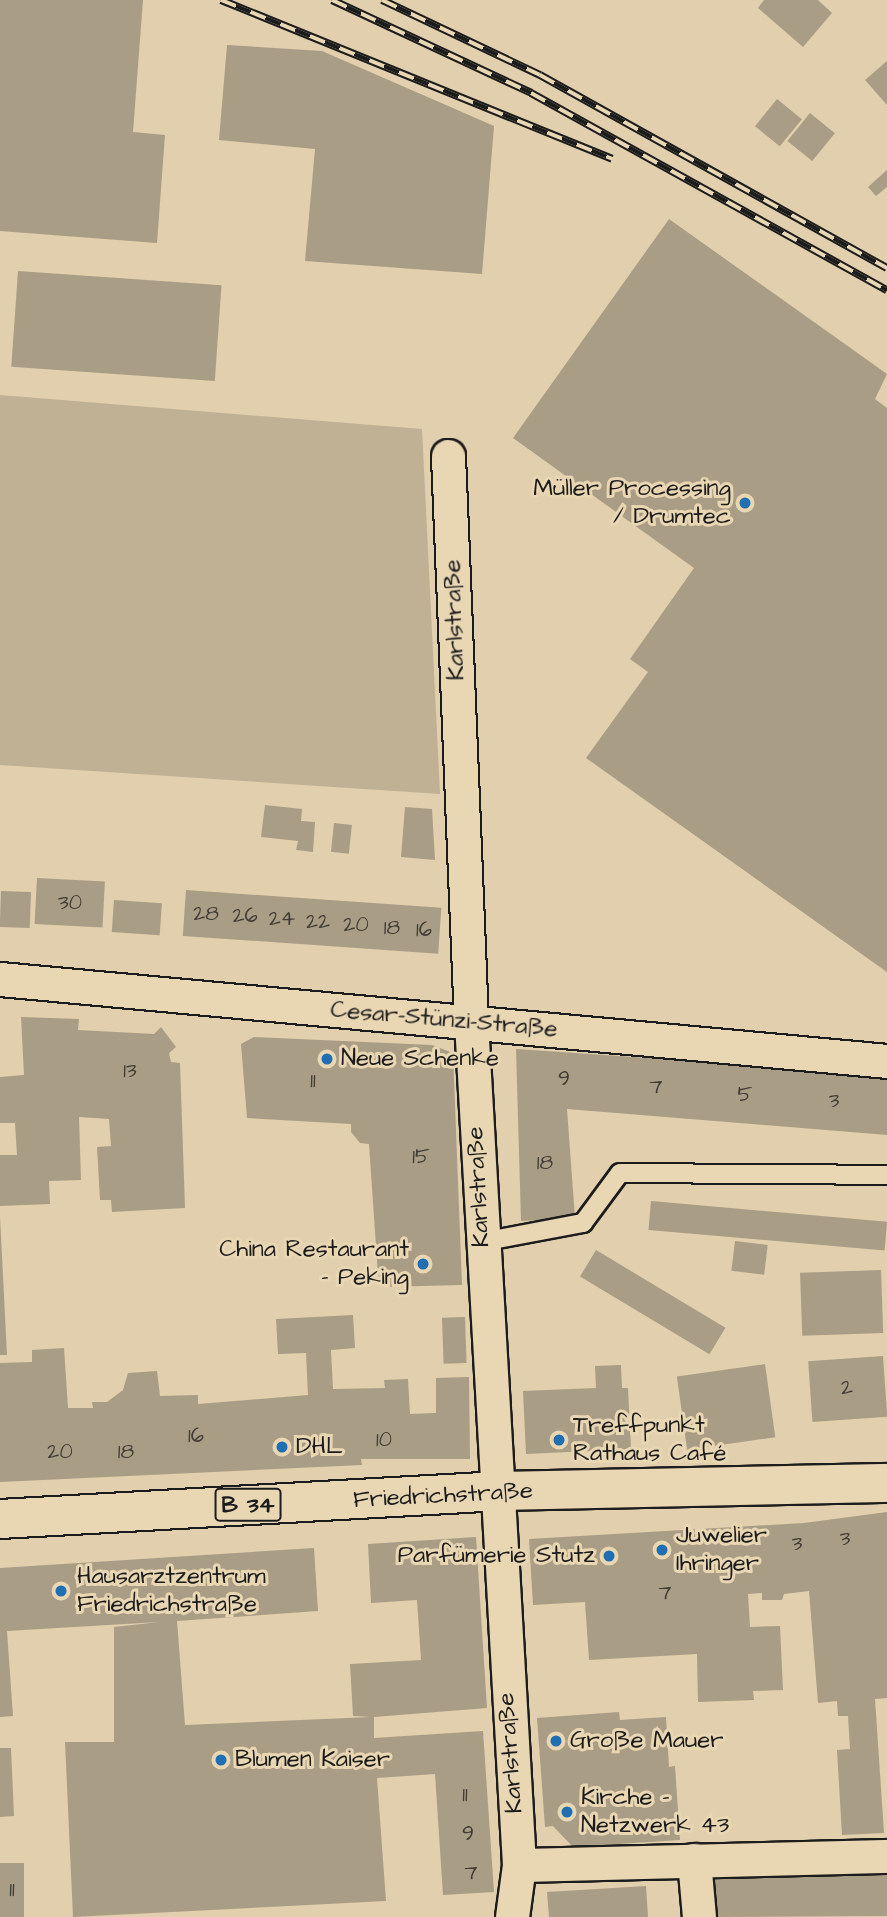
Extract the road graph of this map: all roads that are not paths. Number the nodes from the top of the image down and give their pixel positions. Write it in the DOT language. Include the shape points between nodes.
graph roads {
  1 [pos="448,456"];
  2 [pos="0,979"];
  3 [pos="471,1022"];
  4 [pos="887,1062"];
  5 [pos="887,1175"];
  6 [pos="482,1242"];
  7 [pos="887,1483"];
  8 [pos="495,1491"];
  9 [pos="0,1520"];
  10 [pos="887,1856"];
  11 [pos="694,1860"];
  12 [pos="519,1865"];
  13 [pos="512,1917"];
  14 [pos="699,1917"];
  1 -- 3 [label="street, Karlstraße"];
  2 -- 3 [label="street, Cesar-Stünzi-Straße"];
  3 -- 4 [label="street, Cesar-Stünzi-Straße"];
  3 -- 6 [label="street, Karlstraße"];
  5 -- 6 [label="lane" via="620,1173 583,1223"];
  6 -- 8 [label="street, Karlstraße"];
  7 -- 8 [label="main road, Friedrichstraße / B 34"];
  8 -- 9 [label="main road, Friedrichstraße / B 34"];
  8 -- 12 [label="street, Karlstraße"];
  10 -- 11 [label="street"];
  11 -- 12 [label="street"];
  11 -- 14 [label="street"];
  12 -- 13 [label="street, Karlstraße"];
}
